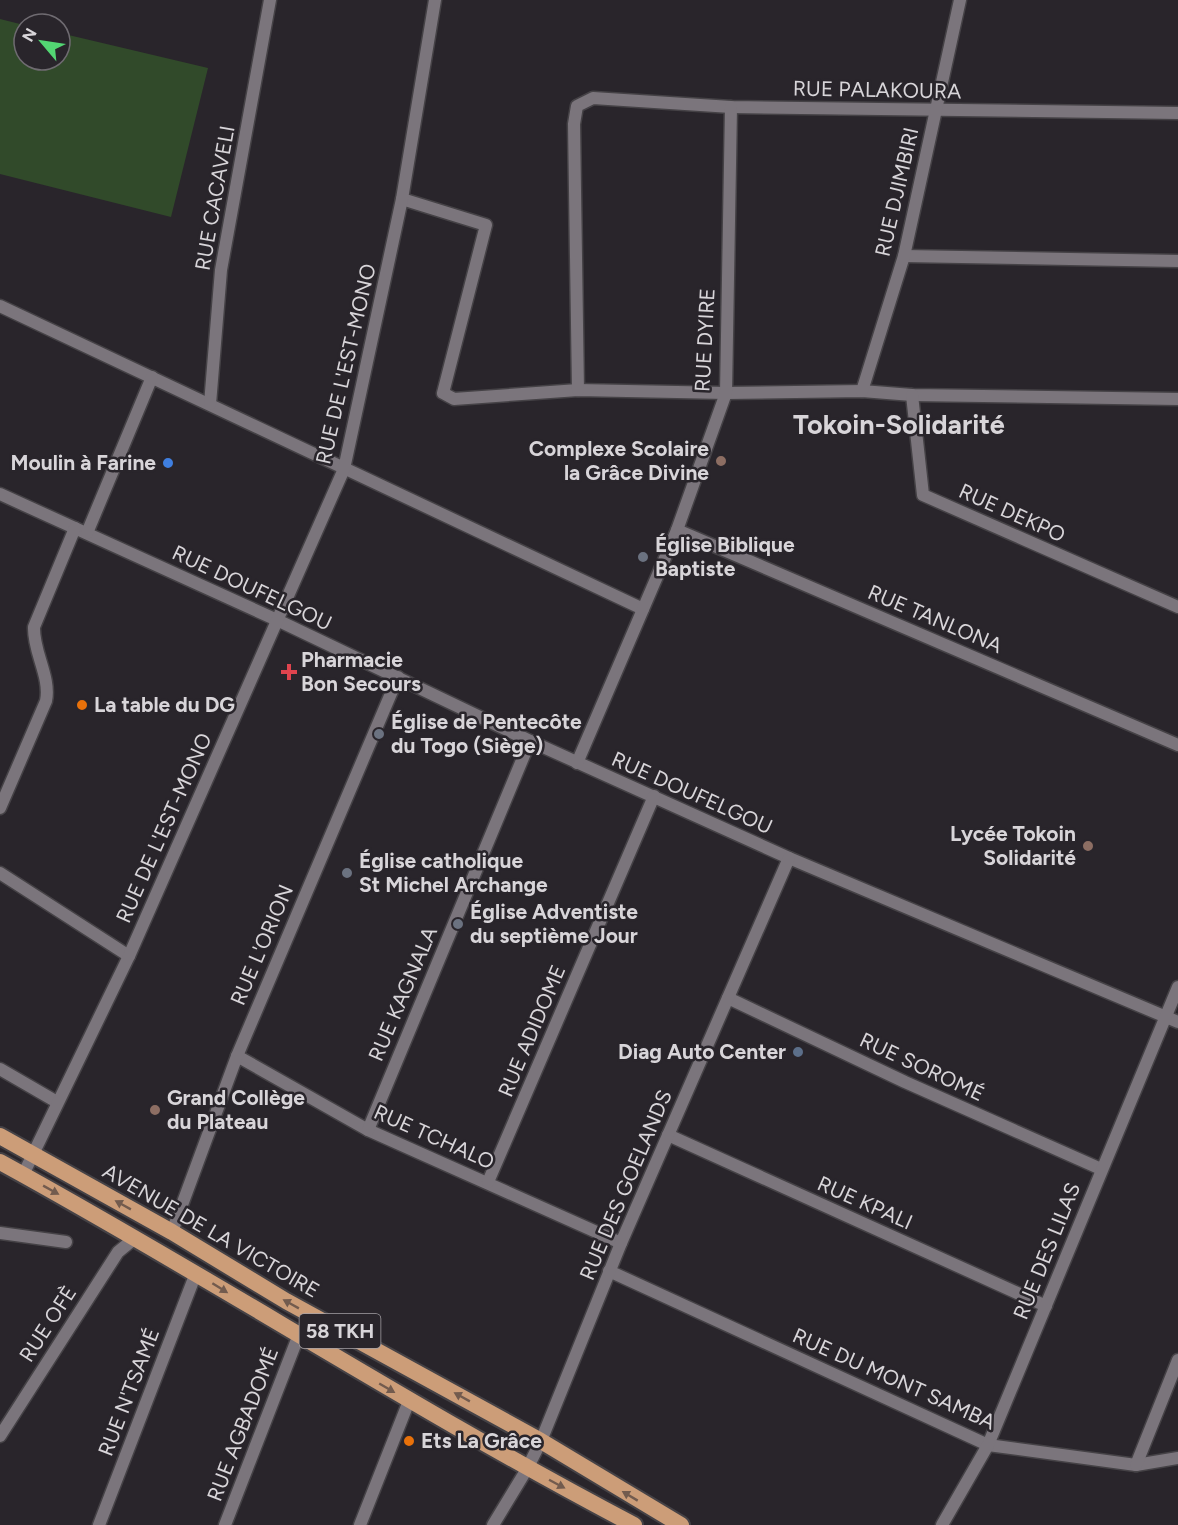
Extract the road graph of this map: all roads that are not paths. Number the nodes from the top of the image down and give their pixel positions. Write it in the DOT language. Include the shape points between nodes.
graph roads {
  1 [pos="270,0"];
  2 [pos="435,0"];
  3 [pos="960,0"];
  4 [pos="731,107"];
  5 [pos="936,111"];
  6 [pos="1178,113"];
  7 [pos="402,198"];
  8 [pos="904,256"];
  9 [pos="1178,261"];
  10 [pos="0,306"];
  11 [pos="152,377"];
  12 [pos="578,390"];
  13 [pos="862,391"];
  14 [pos="726,393"];
  15 [pos="912,395"];
  16 [pos="1178,399"];
  17 [pos="210,404"];
  18 [pos="344,469"];
  19 [pos="0,494"];
  20 [pos="677,530"];
  21 [pos="81,531"];
  22 [pos="1178,607"];
  23 [pos="643,609"];
  24 [pos="277,620"];
  25 [pos="398,677"];
  26 [pos="530,741"];
  27 [pos="1178,745"];
  28 [pos="578,763"];
  29 [pos="654,796"];
  30 [pos="0,808"];
  31 [pos="789,858"];
  32 [pos="0,873"];
  33 [pos="129,956"];
  34 [pos="1178,987"];
  35 [pos="728,998"];
  36 [pos="1172,1019"];
  37 [pos="237,1056"];
  38 [pos="0,1069"];
  39 [pos="57,1102"];
  40 [pos="368,1130"];
  41 [pos="668,1135"];
  42 [pos="0,1136"];
  43 [pos="33,1155"];
  44 [pos="0,1162"];
  45 [pos="1101,1169"];
  46 [pos="23,1175"];
  47 [pos="488,1182"];
  48 [pos="172,1232"];
  49 [pos="0,1233"];
  50 [pos="135,1238"];
  51 [pos="66,1242"];
  52 [pos="621,1243"];
  53 [pos="609,1271"];
  54 [pos="196,1273"];
  55 [pos="1046,1306"];
  56 [pos="298,1337"];
  57 [pos="1178,1360"];
  58 [pos="408,1401"];
  59 [pos="0,1437"];
  60 [pos="541,1441"];
  61 [pos="988,1445"];
  62 [pos="1178,1458"];
  63 [pos="1136,1465"];
  64 [pos="527,1469"];
  65 [pos="99,1525"];
  66 [pos="225,1525"];
  67 [pos="360,1525"];
  68 [pos="493,1525"];
  69 [pos="634,1525"];
  70 [pos="681,1525"];
  71 [pos="942,1525"];
  1 -- 17 [label="street, RUE CACAVELI" via="221,270"];
  2 -- 7 [label="street, RUE DE L'EST-MONO"];
  3 -- 5 [label="street, RUE DJIMBIRI"];
  4 -- 5 [label="street, RUE PALAKOURA"];
  4 -- 12 [label="street, RUE PALAKOURA" via="592,98 577,106 574,124"];
  4 -- 14 [label="street, RUE DYIRE"];
  5 -- 6 [label="street, RUE PALAKOURA"];
  5 -- 8 [label="street, RUE DJIMBIRI"];
  7 -- 12 [label="street" via="486,225 444,393 454,399"];
  7 -- 18 [label="street, RUE DE L'EST-MONO"];
  8 -- 9 [label="street"];
  8 -- 13 [label="street, RUE DJIMBIRI"];
  10 -- 11 [label="street"];
  11 -- 17 [label="street"];
  11 -- 21 [label="street"];
  12 -- 14 [label="street"];
  13 -- 14 [label="street"];
  13 -- 15 [label="street"];
  14 -- 20 [label="street, RUE DYIRE"];
  15 -- 16 [label="street"];
  15 -- 22 [label="street, RUE DEKPO" via="923,495"];
  17 -- 18 [label="street"];
  18 -- 23 [label="street"];
  18 -- 24 [label="street, RUE DE L'EST-MONO"];
  19 -- 21 [label="street, RUE DOUFELGOU"];
  20 -- 23 [label="street, RUE DYIRE"];
  20 -- 27 [label="street, RUE TANLONA"];
  21 -- 24 [label="street, RUE DOUFELGOU"];
  21 -- 30 [label="street" via="34,627 33,637 48,691"];
  23 -- 28 [label="street, RUE DYIRE"];
  24 -- 25 [label="street, RUE DOUFELGOU"];
  24 -- 33 [label="street, RUE DE L'EST-MONO"];
  25 -- 26 [label="street, RUE DOUFELGOU"];
  25 -- 37 [label="street, RUE L'ORION"];
  26 -- 28 [label="street, RUE DOUFELGOU"];
  26 -- 40 [label="street, RUE KAGNALA"];
  28 -- 29 [label="street, RUE DOUFELGOU"];
  29 -- 31 [label="street, RUE DOUFELGOU"];
  29 -- 47 [label="street, RUE ADIDOME"];
  31 -- 35 [label="street, RUE DES GOELANDS"];
  31 -- 36 [label="street, RUE DOUFELGOU"];
  32 -- 33 [label="street"];
  33 -- 39 [label="street, RUE DE L'EST-MONO"];
  34 -- 36 [label="street, RUE DES LILAS"];
  35 -- 41 [label="street, RUE DES GOELANDS"];
  35 -- 45 [label="street, RUE SOROMÉ"];
  36 -- 45 [label="street, RUE DES LILAS"];
  37 -- 40 [label="street, RUE TCHALO"];
  37 -- 48 [label="street, RUE L'ORION"];
  38 -- 39 [label="street"];
  39 -- 43 [label="street, RUE DE L'EST-MONO"];
  40 -- 47 [label="street, RUE TCHALO"];
  41 -- 52 [label="street, RUE DES GOELANDS"];
  41 -- 55 [label="street, RUE KPALI"];
  42 -- 43 [label="highway, AVENUE DE LA VICTOIRE / 58 TKH"];
  43 -- 46 [label="street, RUE DE L'EST-MONO"];
  48 -- 43 [label="highway, AVENUE DE LA VICTOIRE / 58 TKH, one-way"];
  44 -- 46 [label="highway, AVENUE DE LA VICTOIRE / 58 TKH"];
  45 -- 55 [label="street, RUE DES LILAS"];
  46 -- 50 [label="highway, AVENUE DE LA VICTOIRE / 58 TKH, one-way"];
  47 -- 52 [label="street, RUE TCHALO"];
  60 -- 48 [label="highway, AVENUE DE LA VICTOIRE / 58 TKH, one-way" via="286,1301"];
  49 -- 51 [label="street"];
  50 -- 54 [label="highway, AVENUE DE LA VICTOIRE / 58 TKH"];
  50 -- 59 [label="street, RUE OFÈ" via="118,1252"];
  52 -- 53 [label="street, RUE DES GOELANDS"];
  53 -- 60 [label="street, RUE DES GOELANDS"];
  53 -- 61 [label="street, RUE DU MONT SAMBA"];
  54 -- 56 [label="highway, AVENUE DE LA VICTOIRE / 58 TKH, one-way"];
  54 -- 65 [label="street, RUE N'TSAMÉ"];
  55 -- 61 [label="street, RUE DES LILAS"];
  56 -- 58 [label="highway, AVENUE DE LA VICTOIRE / 58 TKH, one-way"];
  56 -- 66 [label="street, RUE AGBADOMÉ"];
  57 -- 63 [label="street"];
  58 -- 64 [label="highway, AVENUE DE LA VICTOIRE / 58 TKH"];
  58 -- 67 [label="street"];
  60 -- 64 [label="street, RUE DES GOELANDS"];
  70 -- 60 [label="highway, AVENUE DE LA VICTOIRE / 58 TKH, one-way"];
  61 -- 63 [label="street, RUE DU MONT SAMBA"];
  61 -- 71 [label="street, RUE DES LILAS"];
  62 -- 63 [label="street, RUE DU MONT SAMBA"];
  64 -- 68 [label="street, RUE DES GOELANDS"];
  64 -- 69 [label="highway, AVENUE DE LA VICTOIRE / 58 TKH, one-way"];
}
